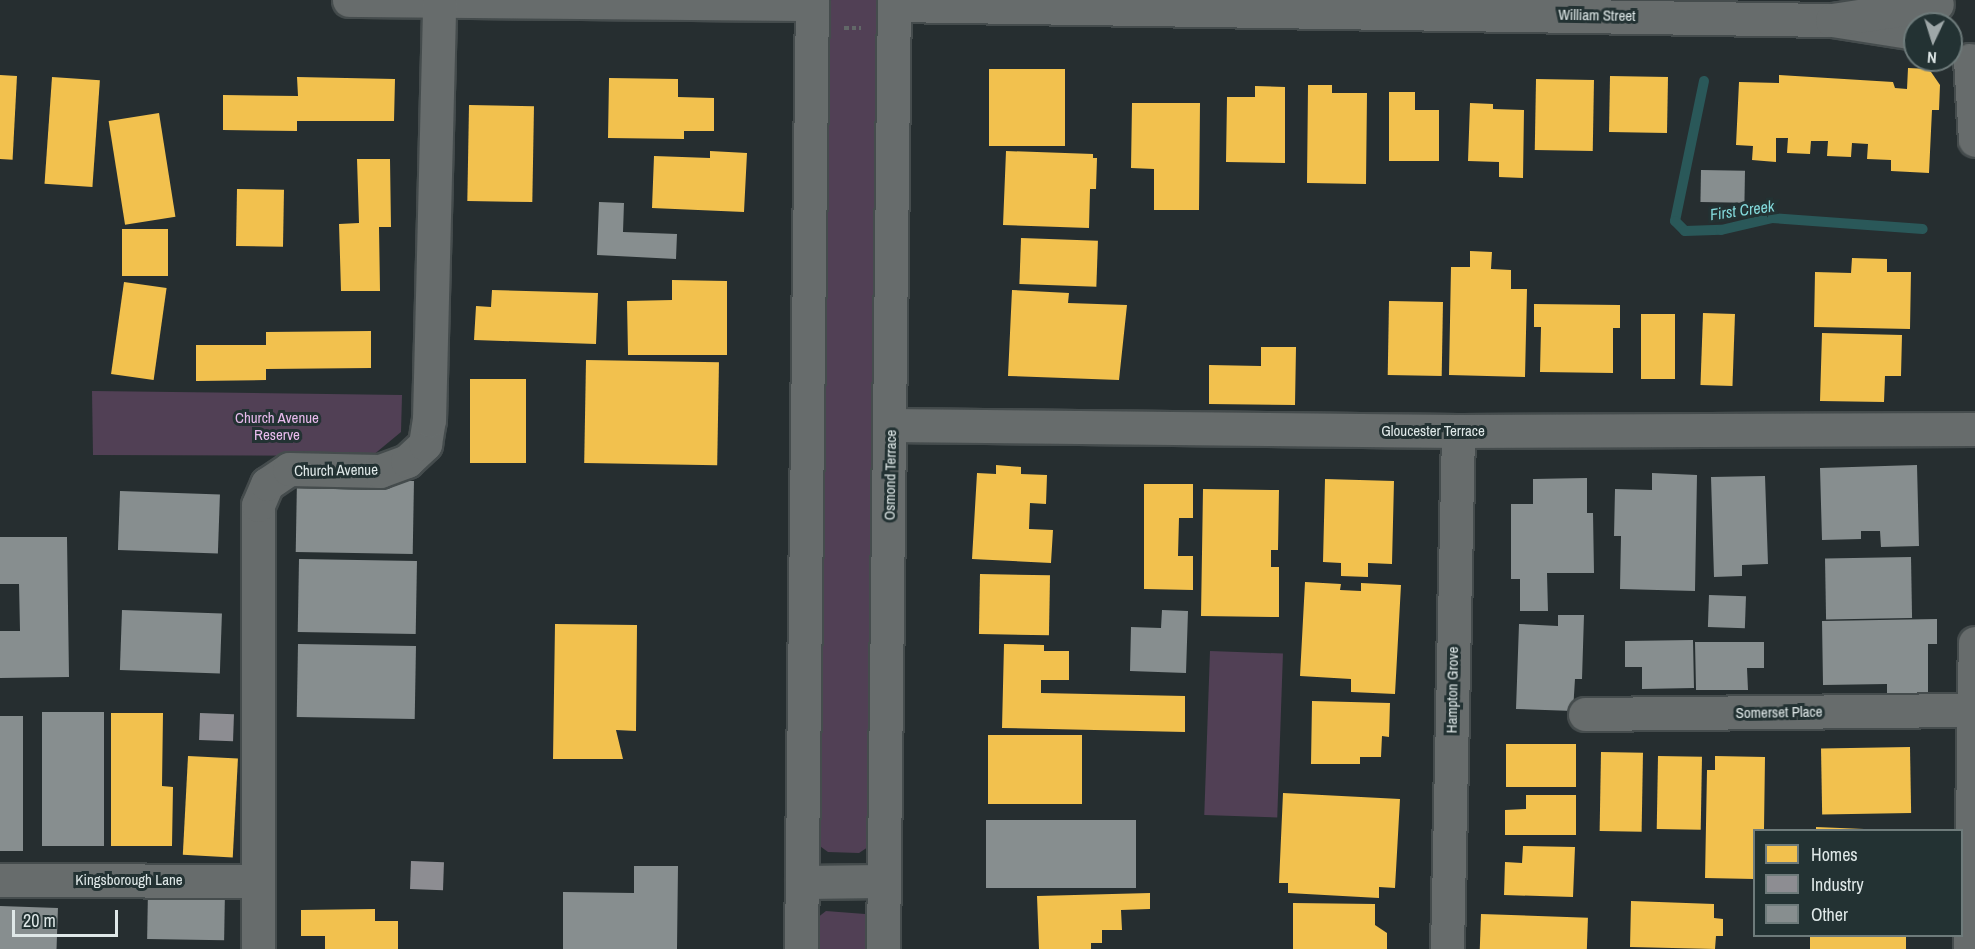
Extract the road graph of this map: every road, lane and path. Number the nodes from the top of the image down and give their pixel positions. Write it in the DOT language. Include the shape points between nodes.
graph roads {
  1 [pos="349,0"];
  2 [pos="418,0"];
  3 [pos="439,1"];
  4 [pos="1311,4"];
  5 [pos="1937,9"];
  6 [pos="812,11"];
  7 [pos="894,11"];
  8 [pos="1832,20"];
  9 [pos="1903,31"];
  10 [pos="1965,57"];
  11 [pos="1975,140"];
  12 [pos="890,425"];
  13 [pos="1975,429"];
  14 [pos="1458,431"];
  15 [pos="1975,643"];
  16 [pos="1973,710"];
  17 [pos="1585,714"];
  18 [pos="0,880"];
  19 [pos="258,881"];
  20 [pos="883,881"];
  21 [pos="802,882"];
  22 [pos="258,949"];
  23 [pos="801,949"];
  24 [pos="883,949"];
  25 [pos="1447,949"];
  26 [pos="1970,949"];
  1 -- 2 [label="street"];
  2 -- 3 [label="street"];
  3 -- 6 [label="street"];
  3 -- 19 [label="street, Church Avenue" via="429,420 425,444 407,461 380,471 289,469 267,484 258,505"];
  4 -- 7 [label="street, William Street"];
  4 -- 8 [label="street, William Street"];
  5 -- 8 [label="street, William Street"];
  6 -- 7 [label="path"];
  6 -- 21 [label="street"];
  7 -- 12 [label="street, Osmond Terrace"];
  8 -- 9 [label="street, William Street"];
  10 -- 11 [label="street"];
  12 -- 14 [label="street, Gloucester Terrace"];
  12 -- 20 [label="street, Osmond Terrace"];
  13 -- 14 [label="street, Gloucester Terrace"];
  14 -- 25 [label="street, Hampton Grove"];
  15 -- 16 [label="street"];
  16 -- 17 [label="street, Somerset Place"];
  16 -- 26 [label="street"];
  18 -- 19 [label="street, Kingsborough Lane"];
  19 -- 22 [label="street, Church Avenue"];
  20 -- 21 [label="street"];
  20 -- 24 [label="street, Osmond Terrace"];
  21 -- 23 [label="street"];
}
